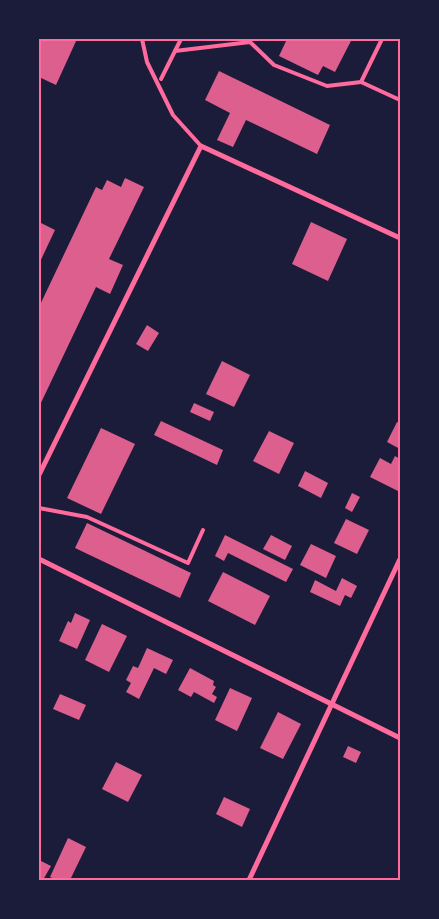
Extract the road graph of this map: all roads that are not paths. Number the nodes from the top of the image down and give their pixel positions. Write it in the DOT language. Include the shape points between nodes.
graph roads {
  1 [pos="142,39"];
  2 [pos="181,39"];
  3 [pos="382,39"];
  4 [pos="251,40"];
  5 [pos="175,51"];
  6 [pos="161,79"];
  7 [pos="361,82"];
  8 [pos="400,100"];
  9 [pos="201,146"];
  10 [pos="400,238"];
  11 [pos="39,475"];
  12 [pos="39,508"];
  13 [pos="203,530"];
  14 [pos="400,558"];
  15 [pos="39,559"];
  16 [pos="333,706"];
  17 [pos="400,738"];
  18 [pos="249,880"];
  1 -- 9 [label="lane" via="147,62 173,115"];
  2 -- 5 [label="lane"];
  3 -- 7 [label="lane"];
  4 -- 5 [label="lane"];
  4 -- 7 [label="lane" via="274,65 327,86"];
  5 -- 6 [label="lane"];
  7 -- 8 [label="lane"];
  9 -- 10 [label="street"];
  9 -- 11 [label="street"];
  12 -- 13 [label="lane" via="87,517 188,563"];
  14 -- 16 [label="street"];
  15 -- 16 [label="street"];
  16 -- 17 [label="street"];
  16 -- 18 [label="street"];
}
